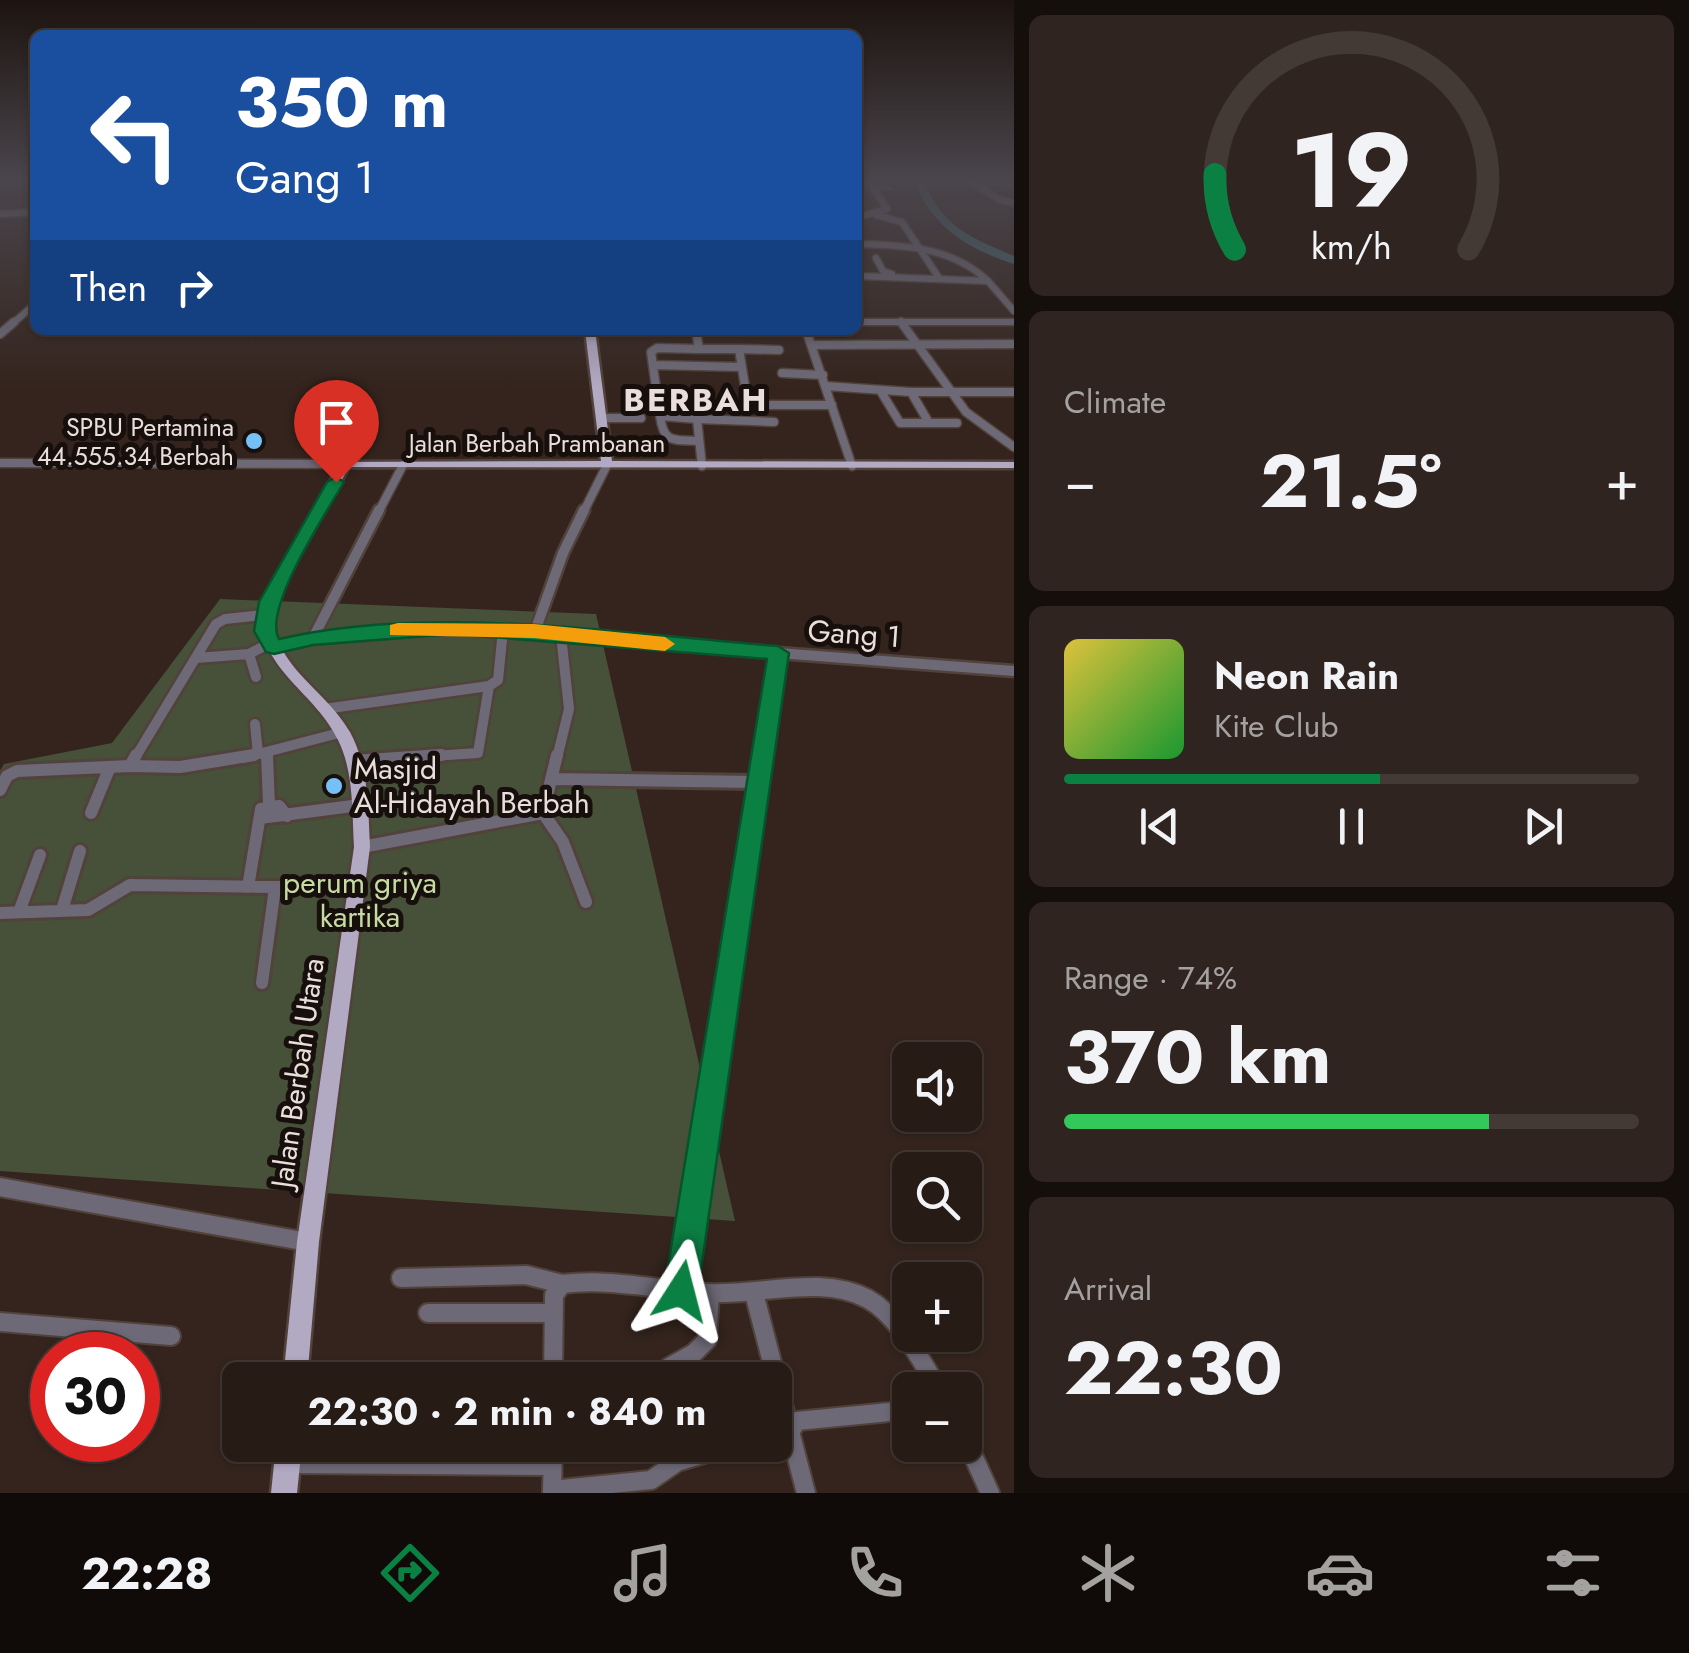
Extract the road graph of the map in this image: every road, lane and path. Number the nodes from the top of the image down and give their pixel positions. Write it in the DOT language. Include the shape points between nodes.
graph roads {
  1 [pos="920,249"];
  2 [pos="924,249"];
  3 [pos="876,258"];
  4 [pos="913,268"];
  5 [pos="862,276"];
  6 [pos="896,276"];
  7 [pos="920,277"];
  8 [pos="939,278"];
  9 [pos="988,281"];
  10 [pos="1000,296"];
  11 [pos="1014,296"];
  12 [pos="30,308"];
  13 [pos="1014,311"];
  14 [pos="862,322"];
  15 [pos="900,322"];
  16 [pos="1010,322"];
  17 [pos="0,334"];
  18 [pos="591,335"];
  19 [pos="697,335"];
  20 [pos="808,335"];
  21 [pos="1014,341"];
  22 [pos="812,345"];
  23 [pos="920,346"];
  24 [pos="699,349"];
  25 [pos="738,349"];
  26 [pos="779,350"];
  27 [pos="654,365"];
  28 [pos="741,367"];
  29 [pos="782,374"];
  30 [pos="822,375"];
  31 [pos="826,386"];
  32 [pos="880,390"];
  33 [pos="911,392"];
  34 [pos="1014,392"];
  35 [pos="952,394"];
  36 [pos="748,406"];
  37 [pos="832,406"];
  38 [pos="660,416"];
  39 [pos="602,418"];
  40 [pos="641,418"];
  41 [pos="697,419"];
  42 [pos="750,420"];
  43 [pos="774,422"];
  44 [pos="957,422"];
  45 [pos="929,423"];
  46 [pos="699,441"];
  47 [pos="605,442"];
  48 [pos="1014,446"];
  49 [pos="0,462"];
  50 [pos="345,464"];
  51 [pos="403,464"];
  52 [pos="578,464"];
  53 [pos="607,465"];
  54 [pos="1014,465"];
  55 [pos="702,466"];
  56 [pos="852,466"];
  57 [pos="264,615"];
  58 [pos="504,630"];
  59 [pos="534,631"];
  60 [pos="561,635"];
  61 [pos="313,638"];
  62 [pos="272,645"];
  63 [pos="778,653"];
  64 [pos="248,654"];
  65 [pos="196,658"];
  66 [pos="1014,671"];
  67 [pos="256,677"];
  68 [pos="489,686"];
  69 [pos="324,709"];
  70 [pos="255,724"];
  71 [pos="343,732"];
  72 [pos="262,754"];
  73 [pos="353,761"];
  74 [pos="130,766"];
  75 [pos="110,767"];
  76 [pos="553,779"];
  77 [pos="755,782"];
  78 [pos="0,790"];
  79 [pos="269,805"];
  80 [pos="360,805"];
  81 [pos="91,813"];
  82 [pos="543,813"];
  83 [pos="287,816"];
  84 [pos="260,818"];
  85 [pos="362,847"];
  86 [pos="80,851"];
  87 [pos="40,855"];
  88 [pos="248,887"];
  89 [pos="275,888"];
  90 [pos="356,888"];
  91 [pos="586,902"];
  92 [pos="62,910"];
  93 [pos="18,912"];
  94 [pos="0,913"];
  95 [pos="262,983"];
  96 [pos="0,1187"];
  97 [pos="308,1242"];
  98 [pos="401,1278"];
  99 [pos="562,1284"];
  100 [pos="681,1291"];
  101 [pos="710,1293"];
  102 [pos="754,1294"];
  103 [pos="428,1313"];
  104 [pos="552,1314"];
  105 [pos="0,1322"];
  106 [pos="171,1336"];
  107 [pos="297,1362"];
  108 [pos="553,1362"];
  109 [pos="678,1362"];
  110 [pos="768,1362"];
  111 [pos="928,1372"];
  112 [pos="892,1412"];
  113 [pos="792,1425"];
  114 [pos="792,1459"];
  115 [pos="287,1462"];
  116 [pos="456,1462"];
  117 [pos="552,1462"];
  118 [pos="677,1462"];
  119 [pos="976,1462"];
  120 [pos="552,1466"];
  121 [pos="552,1492"];
  122 [pos="284,1493"];
  123 [pos="806,1493"];
  124 [pos="990,1493"];
  1 -- 2 [label="street"];
  2 -- 8 [label="street"];
  2 -- 9 [label="street" via="968,263"];
  3 -- 6 [label="street"];
  4 -- 7 [label="street"];
  5 -- 6 [label="street"];
  6 -- 7 [label="street"];
  7 -- 8 [label="street"];
  8 -- 9 [label="street"];
  9 -- 10 [label="street"];
  10 -- 11 [label="street"];
  10 -- 13 [label="street"];
  12 -- 17 [label="street"];
  14 -- 15 [label="street"];
  15 -- 16 [label="street"];
  15 -- 23 [label="street"];
  16 -- 21 [label="street"];
  18 -- 39 [label="main road"];
  19 -- 24 [label="street"];
  20 -- 22 [label="street"];
  21 -- 23 [label="street"];
  22 -- 23 [label="street"];
  22 -- 30 [label="street"];
  23 -- 35 [label="street"];
  24 -- 25 [label="street"];
  24 -- 27 [label="street" via="654,348"];
  25 -- 26 [label="street"];
  25 -- 28 [label="street"];
  27 -- 28 [label="street"];
  27 -- 38 [label="street"];
  28 -- 36 [label="street"];
  29 -- 30 [label="street"];
  30 -- 31 [label="street"];
  31 -- 32 [label="street"];
  31 -- 37 [label="street"];
  32 -- 33 [label="street"];
  32 -- 45 [label="street" via="900,424"];
  33 -- 35 [label="street"];
  33 -- 45 [label="street"];
  34 -- 35 [label="street"];
  35 -- 48 [label="street"];
  36 -- 37 [label="street"];
  36 -- 42 [label="street"];
  37 -- 56 [label="street"];
  38 -- 41 [label="street"];
  38 -- 46 [label="street" via="668,438"];
  39 -- 40 [label="street"];
  39 -- 47 [label="main road"];
  41 -- 42 [label="street"];
  41 -- 46 [label="street"];
  42 -- 43 [label="street"];
  44 -- 45 [label="street"];
  46 -- 55 [label="street"];
  47 -- 52 [label="main road"];
  47 -- 53 [label="main road"];
  49 -- 50 [label="street, Jalan Berbah Prambanan"];
  50 -- 51 [label="main road, Jalan Berbah Prambanan"];
  50 -- 57 [label="main road"];
  51 -- 52 [label="main road, Jalan Berbah Prambanan"];
  51 -- 61 [label="street"];
  52 -- 53 [label="main road, Jalan Berbah Prambanan"];
  53 -- 55 [label="main road, Jalan Berbah Prambanan"];
  53 -- 59 [label="street" via="563,552"];
  54 -- 56 [label="main road, Jalan Berbah Prambanan"];
  55 -- 56 [label="main road, Jalan Berbah Prambanan"];
  57 -- 62 [label="main road, Jalan Berbah Utara"];
  57 -- 65 [label="street" via="220,621"];
  58 -- 59 [label="street, Gang 1"];
  58 -- 61 [label="street, Gang 1"];
  58 -- 68 [label="street" via="498,680"];
  59 -- 60 [label="street, Gang 1"];
  60 -- 63 [label="street, Gang 1"];
  60 -- 76 [label="street" via="569,709"];
  61 -- 62 [label="street, Gang 1"];
  62 -- 64 [label="street, Gang 1"];
  62 -- 69 [label="main road, Jalan Berbah Utara"];
  63 -- 66 [label="street, Gang 1"];
  63 -- 100 [label="street"];
  64 -- 65 [label="street"];
  64 -- 67 [label="street"];
  65 -- 74 [label="street"];
  68 -- 69 [label="street"];
  68 -- 73 [label="street" via="478,753"];
  69 -- 71 [label="main road, Jalan Berbah Utara"];
  70 -- 72 [label="street"];
  71 -- 72 [label="street"];
  71 -- 73 [label="main road, Jalan Berbah Utara"];
  72 -- 74 [label="street" via="166,768"];
  72 -- 79 [label="street"];
  73 -- 80 [label="main road, Jalan Berbah Utara"];
  74 -- 75 [label="street"];
  75 -- 78 [label="street" via="17,771"];
  75 -- 81 [label="street"];
  76 -- 77 [label="street"];
  76 -- 82 [label="street"];
  79 -- 83 [label="street" via="284,807"];
  79 -- 84 [label="street"];
  80 -- 83 [label="street"];
  80 -- 85 [label="main road, Jalan Berbah Utara"];
  82 -- 85 [label="street"];
  82 -- 91 [label="street" via="563,842"];
  83 -- 84 [label="street"];
  84 -- 88 [label="street"];
  85 -- 90 [label="main road, Jalan Berbah Utara"];
  86 -- 92 [label="street"];
  87 -- 93 [label="street"];
  88 -- 89 [label="street"];
  88 -- 92 [label="street" via="130,885 98,906"];
  89 -- 90 [label="street"];
  89 -- 95 [label="street"];
  90 -- 97 [label="main road, Jalan Berbah Utara"];
  92 -- 93 [label="street"];
  93 -- 94 [label="street"];
  96 -- 97 [label="street"];
  97 -- 107 [label="main road, Jalan Berbah Utara"];
  98 -- 99 [label="street" via="526,1275"];
  99 -- 100 [label="street" via="598,1280"];
  99 -- 104 [label="street"];
  100 -- 101 [label="street"];
  101 -- 102 [label="street"];
  101 -- 109 [label="street" via="712,1332 705,1349"];
  102 -- 110 [label="street"];
  102 -- 111 [label="street" via="840,1288 862,1294 906,1338"];
  103 -- 104 [label="street"];
  104 -- 108 [label="street"];
  105 -- 106 [label="street"];
  112 -- 113 [label="street"];
  114 -- 123 [label="street"];
  115 -- 122 [label="main road"];
  116 -- 120 [label="street"];
  117 -- 120 [label="street"];
  118 -- 121 [label="street" via="651,1480"];
  119 -- 124 [label="street"];
  120 -- 121 [label="street"];
}
